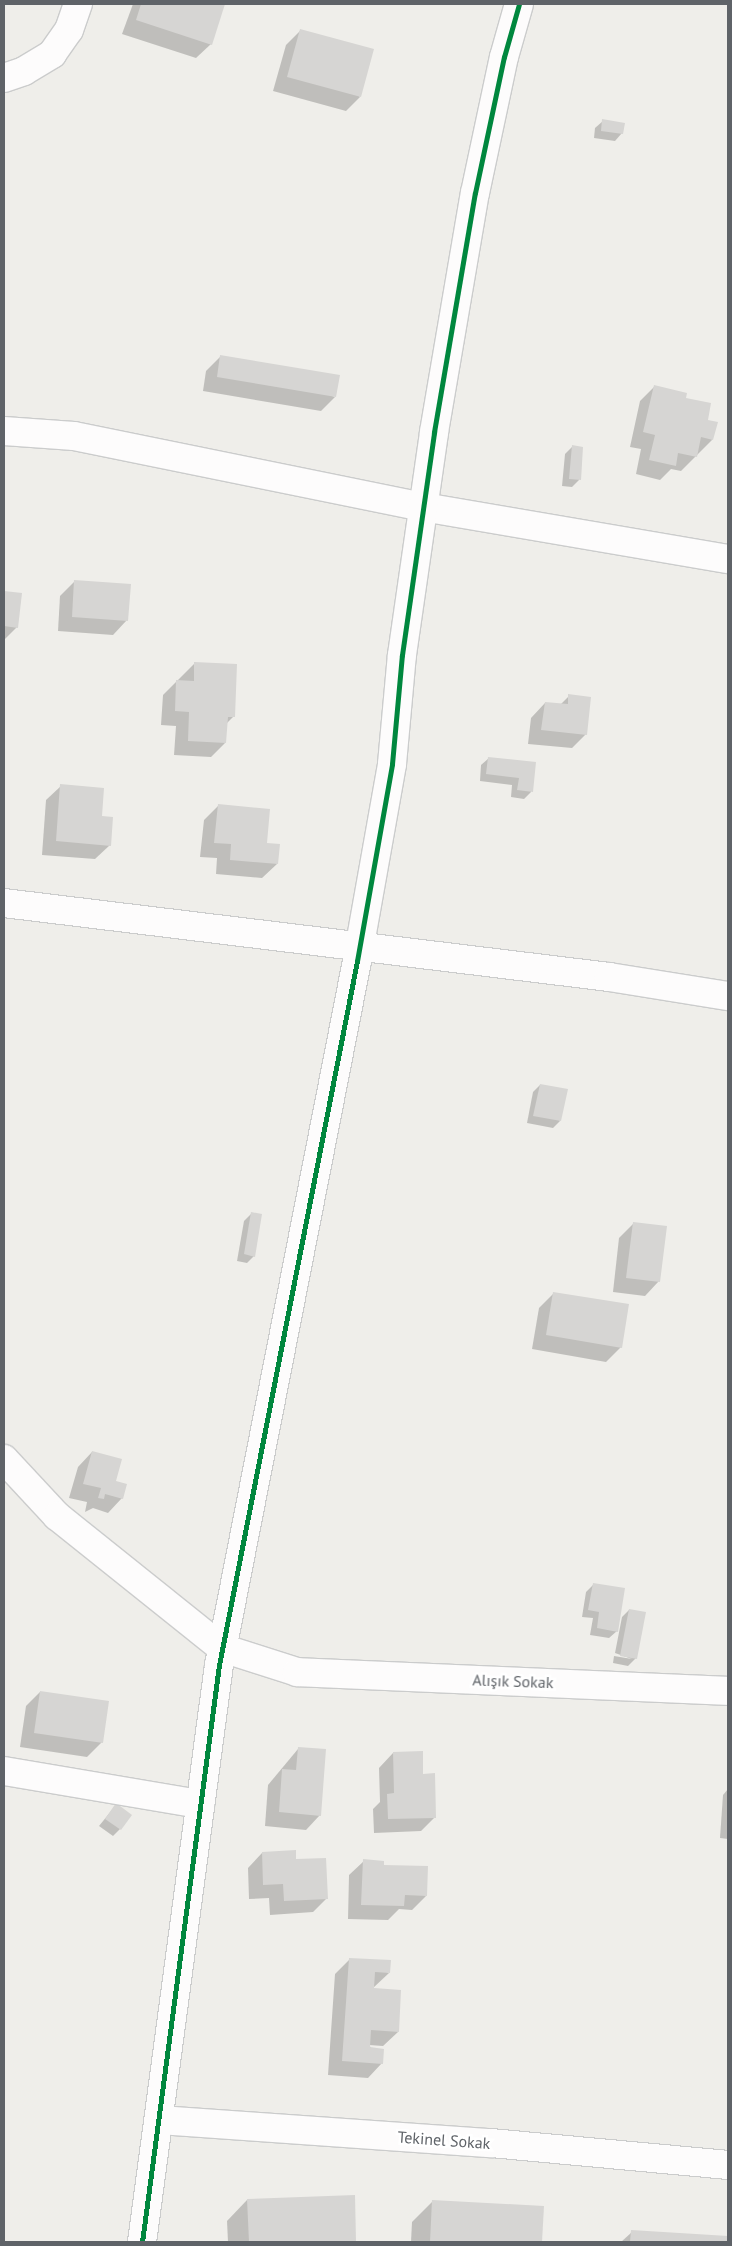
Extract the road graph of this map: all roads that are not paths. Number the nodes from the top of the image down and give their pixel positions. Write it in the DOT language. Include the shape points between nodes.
graph roads {
  1 [pos="78,4"];
  2 [pos="519,4"];
  3 [pos="4,78"];
  4 [pos="4,430"];
  5 [pos="423,507"];
  6 [pos="728,559"];
  7 [pos="4,903"];
  8 [pos="360,948"];
  9 [pos="728,996"];
  10 [pos="4,1459"];
  11 [pos="222,1648"];
  12 [pos="728,1691"];
  13 [pos="4,1771"];
  14 [pos="200,1804"];
  15 [pos="159,2120"];
  16 [pos="728,2165"];
  17 [pos="142,2242"];
  1 -- 3 [label="street" via="69,30 52,54 24,71"];
  2 -- 5 [label="street" via="504,57 475,194"];
  4 -- 5 [label="street" via="74,436"];
  5 -- 6 [label="street"];
  5 -- 8 [label="street" via="402,655 392,764"];
  7 -- 8 [label="street"];
  8 -- 9 [label="street"];
  8 -- 11 [label="street"];
  10 -- 11 [label="street" via="57,1516"];
  11 -- 12 [label="street, Alışık Sokak" via="297,1672"];
  11 -- 14 [label="street"];
  13 -- 14 [label="street"];
  14 -- 15 [label="street"];
  15 -- 16 [label="street, Tekinel Sokak" via="491,2143"];
  15 -- 17 [label="street"];
}
